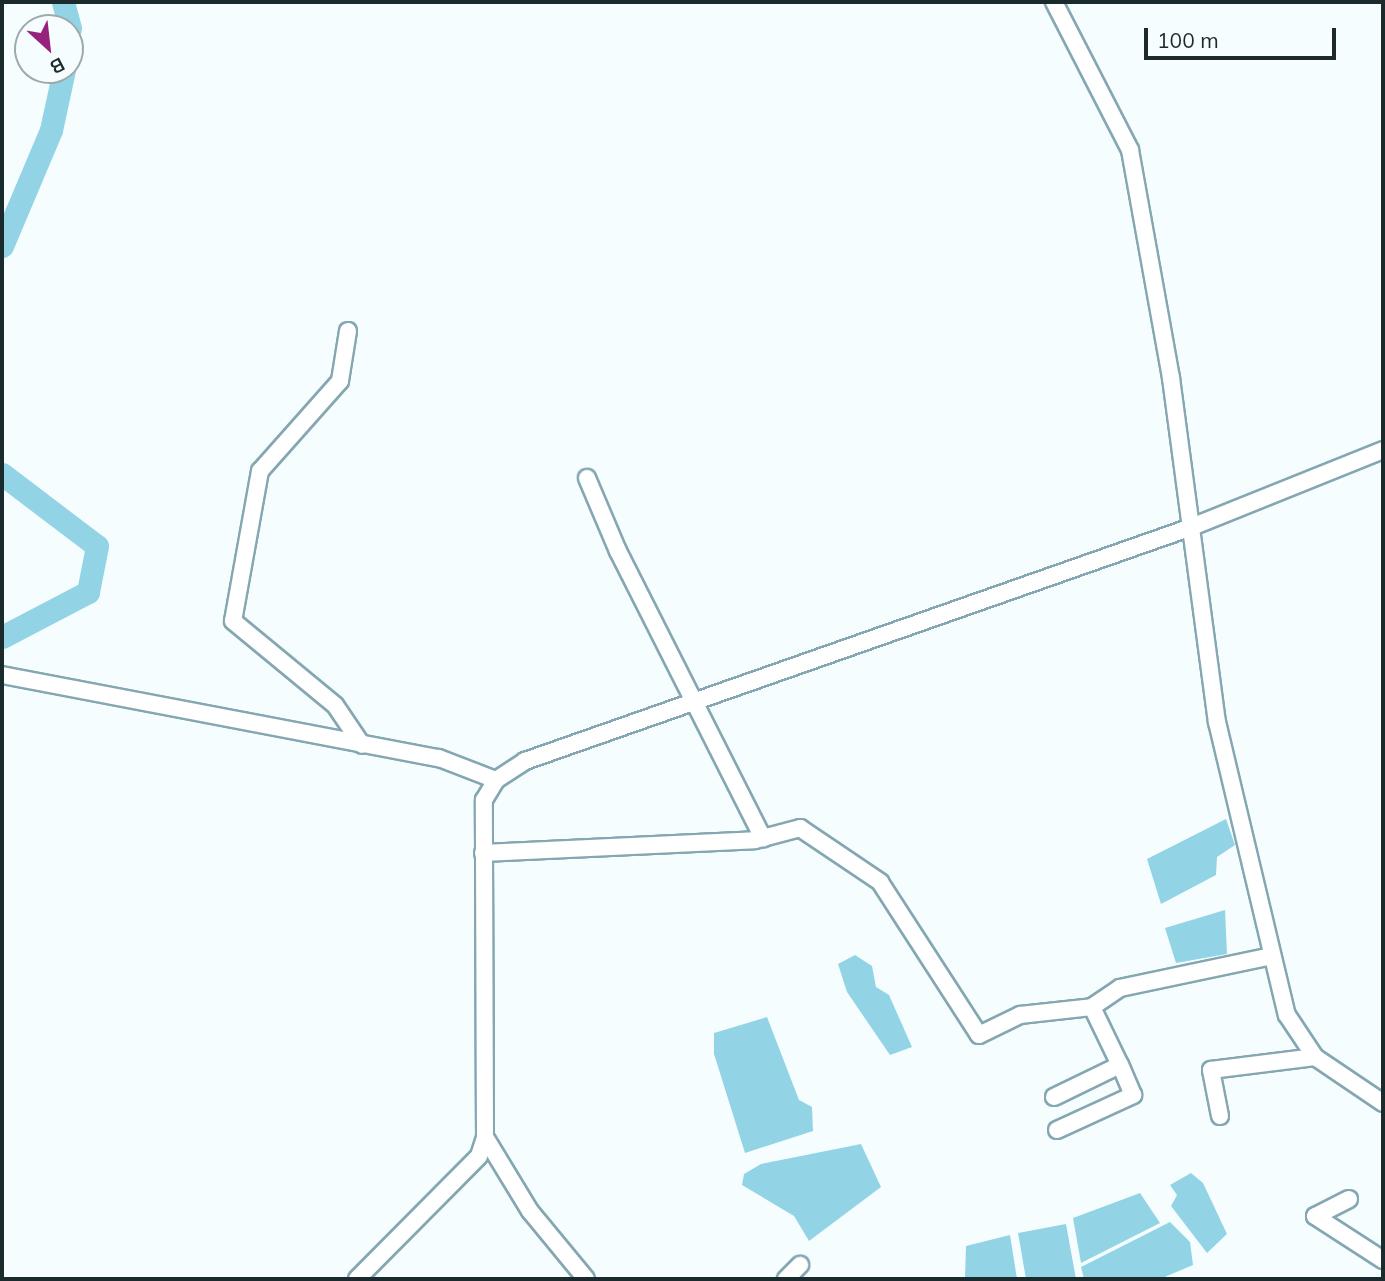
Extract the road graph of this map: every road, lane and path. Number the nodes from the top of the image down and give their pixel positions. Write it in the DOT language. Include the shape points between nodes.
graph roads {
  1 [pos="1054,2"];
  2 [pos="348,331"];
  3 [pos="1383,450"];
  4 [pos="587,478"];
  5 [pos="1189,527"];
  6 [pos="2,675"];
  7 [pos="696,699"];
  8 [pos="362,745"];
  9 [pos="496,780"];
  10 [pos="764,838"];
  11 [pos="483,853"];
  12 [pos="1272,956"];
  13 [pos="1092,1007"];
  14 [pos="1315,1057"];
  15 [pos="1120,1065"];
  16 [pos="1054,1097"];
  17 [pos="1383,1103"];
  18 [pos="1220,1116"];
  19 [pos="1056,1130"];
  20 [pos="485,1137"];
  21 [pos="1349,1199"];
  22 [pos="1383,1260"];
  23 [pos="800,1265"];
  24 [pos="357,1279"];
  25 [pos="586,1279"];
  26 [pos="786,1279"];
  1 -- 5 [label="street" via="1130,150 1171,378"];
  2 -- 8 [label="street" via="341,381 260,471 233,621 335,705"];
  3 -- 5 [label="street"];
  4 -- 7 [label="street" via="618,551"];
  5 -- 7 [label="street"];
  5 -- 12 [label="street" via="1217,722"];
  6 -- 8 [label="street"];
  7 -- 9 [label="street" via="525,761"];
  7 -- 10 [label="street"];
  8 -- 9 [label="street" via="439,758"];
  9 -- 11 [label="street" via="484,800"];
  10 -- 11 [label="street"];
  10 -- 13 [label="street" via="800,828 880,882 979,1035 1020,1015"];
  11 -- 20 [label="street"];
  12 -- 13 [label="street" via="1135,981"];
  12 -- 14 [label="street" via="1294,1032"];
  13 -- 15 [label="street"];
  14 -- 17 [label="street"];
  14 -- 18 [label="street" via="1211,1070"];
  15 -- 16 [label="street"];
  15 -- 19 [label="street" via="1133,1095"];
  20 -- 24 [label="street" via="470,1169"];
  20 -- 25 [label="street" via="530,1211"];
  21 -- 22 [label="street" via="1315,1216"];
  23 -- 26 [label="street"];
}
